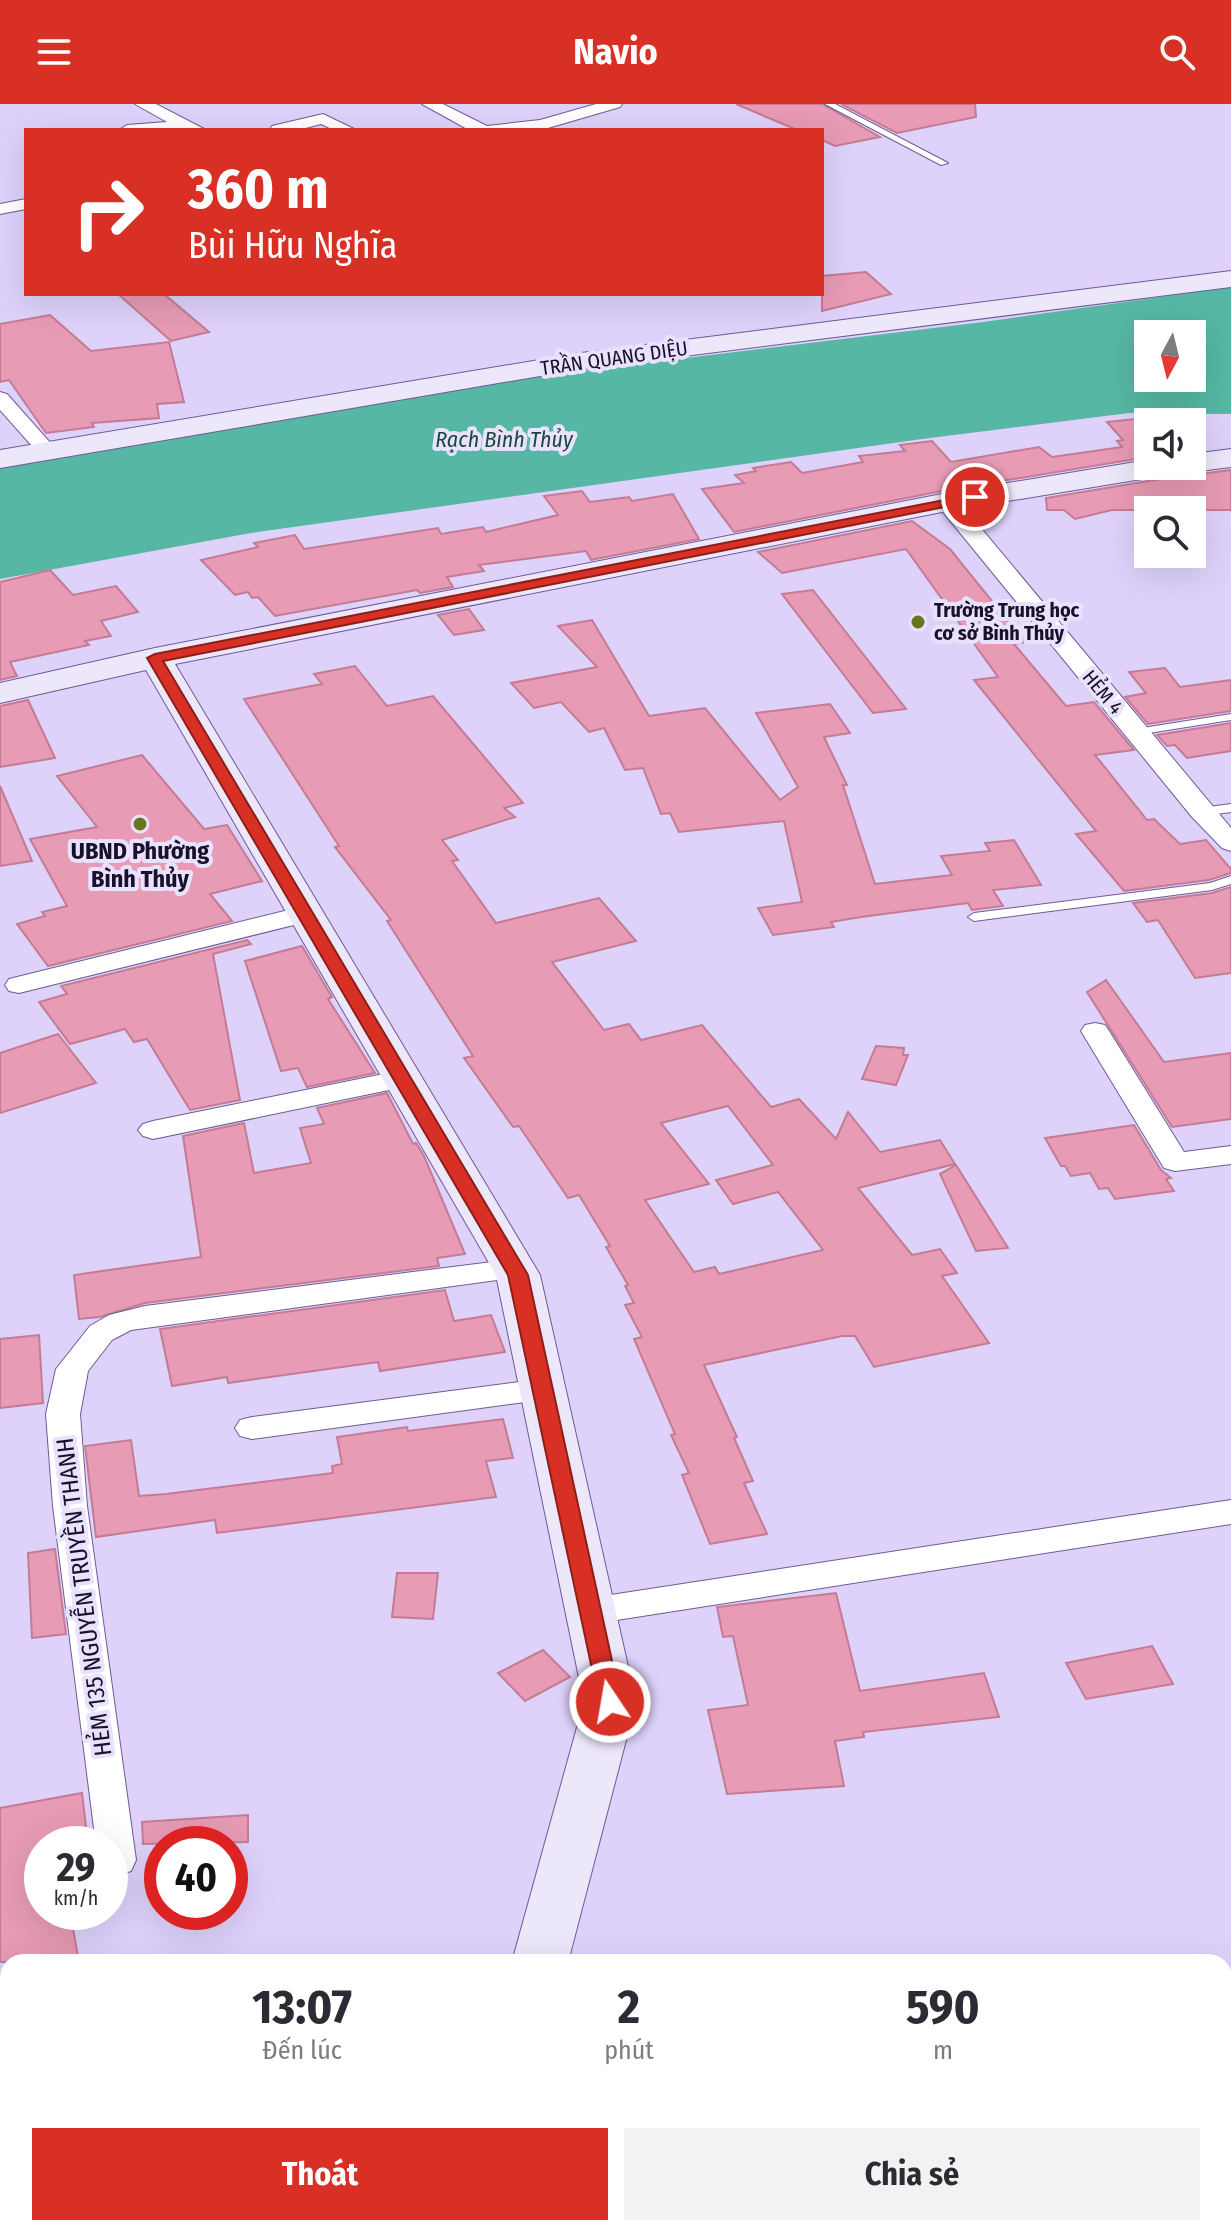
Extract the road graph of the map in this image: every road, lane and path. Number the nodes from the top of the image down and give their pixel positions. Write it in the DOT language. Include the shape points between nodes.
graph roads {
  1 [pos="173,104"];
  2 [pos="430,104"];
  3 [pos="614,104"];
  4 [pos="829,104"];
  5 [pos="148,106"];
  6 [pos="192,127"];
  7 [pos="170,128"];
  8 [pos="286,128"];
  9 [pos="343,128"];
  10 [pos="478,128"];
  11 [pos="510,128"];
  12 [pos="944,163"];
  13 [pos="24,204"];
  14 [pos="0,209"];
  15 [pos="1231,279"];
  16 [pos="0,398"];
  17 [pos="47,451"];
  18 [pos="1231,458"];
  19 [pos="0,459"];
  20 [pos="1206,461"];
  21 [pos="1134,471"];
  22 [pos="947,502"];
  23 [pos="155,658"];
  24 [pos="0,693"];
  25 [pos="1231,717"];
  26 [pos="1136,732"];
  27 [pos="1231,808"];
  28 [pos="1201,812"];
  29 [pos="1231,843"];
  30 [pos="1231,880"];
  31 [pos="305,914"];
  32 [pos="974,917"];
  33 [pos="19,985"];
  34 [pos="1095,1031"];
  35 [pos="403,1079"];
  36 [pos="153,1130"];
  37 [pos="1231,1155"];
  38 [pos="515,1269"];
  39 [pos="543,1390"];
  40 [pos="252,1428"];
  41 [pos="1231,1512"];
  42 [pos="591,1611"];
  43 [pos="112,1826"];
  44 [pos="542,1954"];
  1 -- 5 [label="street"];
  2 -- 10 [label="street"];
  3 -- 11 [label="street"];
  4 -- 12 [label="lane"];
  5 -- 6 [label="street"];
  6 -- 7 [label="street"];
  8 -- 9 [label="street" via="323,119"];
  13 -- 14 [label="street"];
  15 -- 17 [label="street, TRẦN QUANG DIỆU" via="581,361"];
  16 -- 17 [label="street"];
  17 -- 19 [label="street, TRẦN QUANG DIỆU"];
  18 -- 20 [label="street"];
  21 -- 22 [label="street"];
  22 -- 23 [label="street"];
  22 -- 26 [label="street, HẺM 4"];
  23 -- 24 [label="street"];
  23 -- 31 [label="street"];
  25 -- 26 [label="lane"];
  26 -- 28 [label="street, HẺM 4"];
  27 -- 28 [label="lane"];
  28 -- 29 [label="street, HẺM 4"];
  30 -- 32 [label="lane"];
  31 -- 33 [label="street"];
  31 -- 35 [label="street"];
  34 -- 37 [label="street" via="1175,1162"];
  35 -- 36 [label="street"];
  35 -- 38 [label="street"];
  38 -- 39 [label="street"];
  38 -- 43 [label="street, HẺM 135 NGUYỄN TRUYỀN THANH" via="145,1316 101,1333 72,1369 63,1414 70,1506"];
  39 -- 40 [label="street"];
  39 -- 42 [label="street"];
  41 -- 42 [label="street"];
  42 -- 44 [label="street" via="610,1702"];
}
